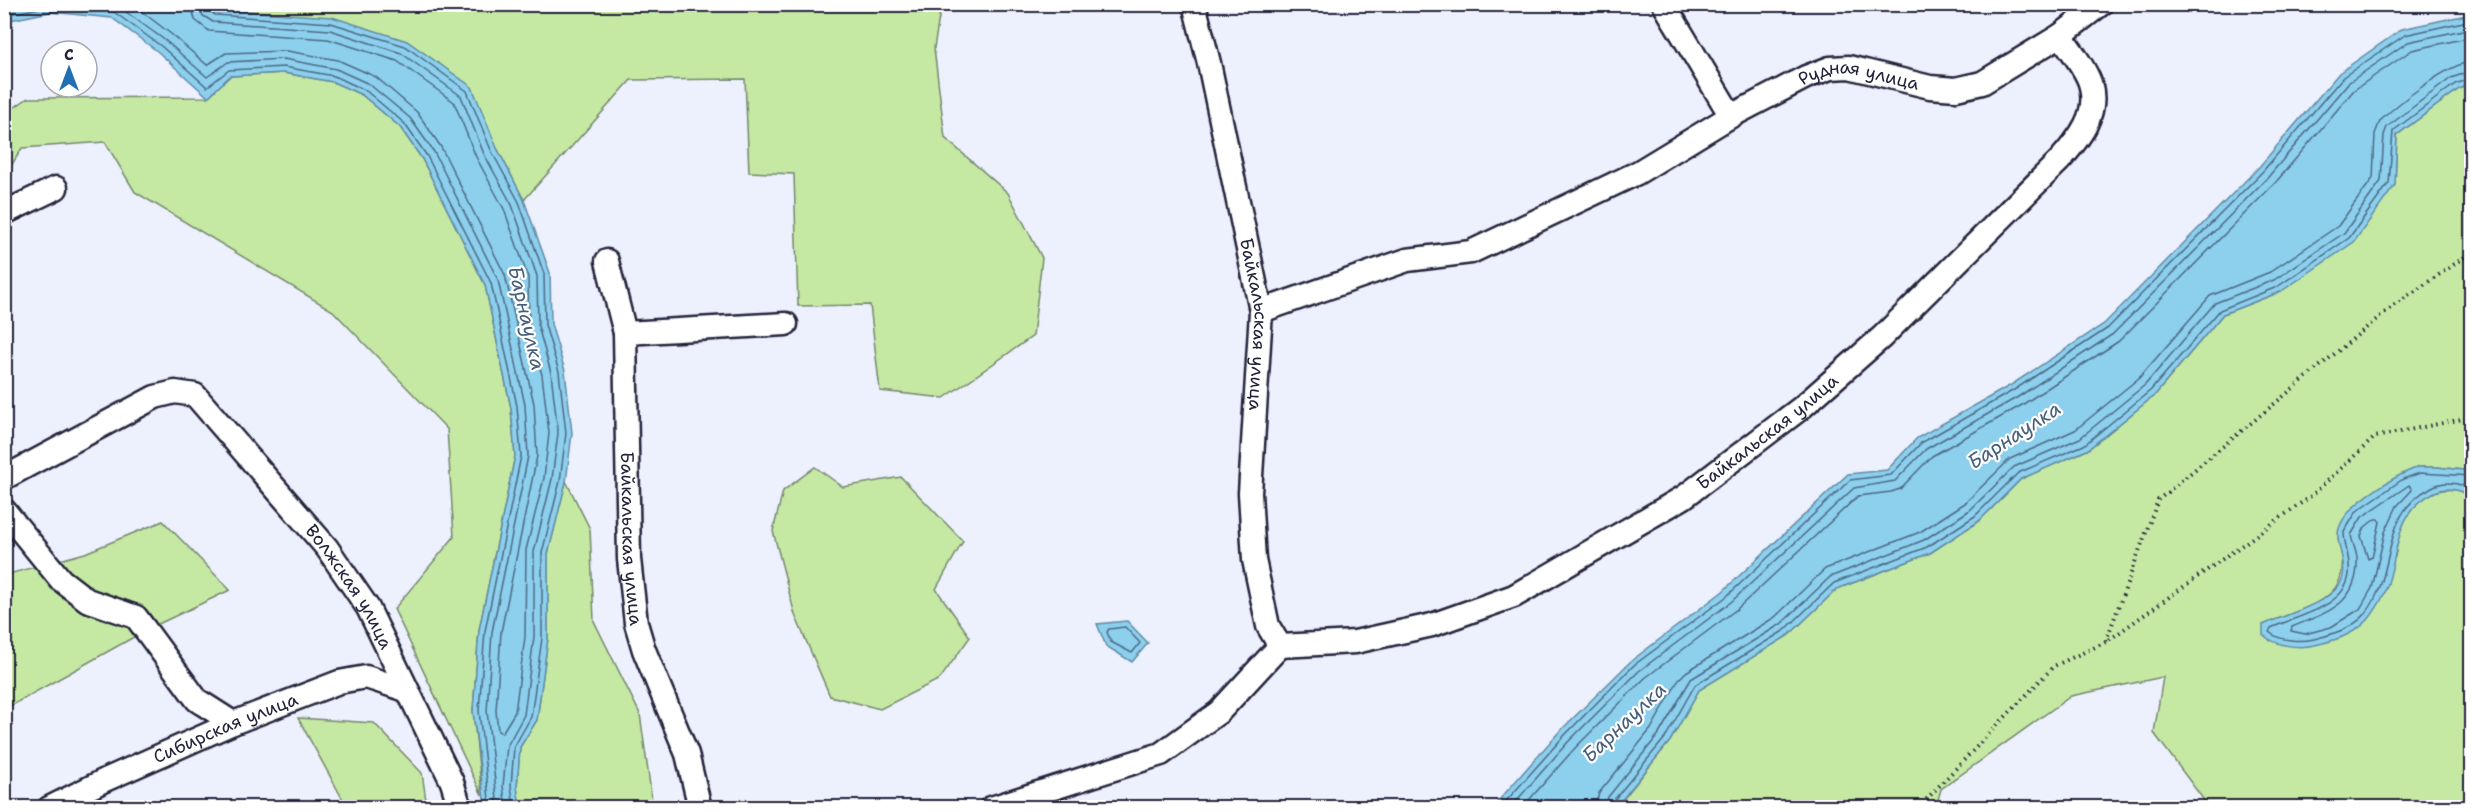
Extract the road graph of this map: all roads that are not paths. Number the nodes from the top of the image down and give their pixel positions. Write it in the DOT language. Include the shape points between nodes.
graph roads {
  1 [pos="1194,4"];
  2 [pos="1664,4"];
  3 [pos="2101,4"];
  4 [pos="2061,35"];
  5 [pos="1731,116"];
  6 [pos="56,189"];
  7 [pos="4,213"];
  8 [pos="607,261"];
  9 [pos="1261,311"];
  10 [pos="786,324"];
  11 [pos="624,333"];
  12 [pos="4,478"];
  13 [pos="4,510"];
  14 [pos="1280,646"];
  15 [pos="406,690"];
  16 [pos="233,723"];
  17 [pos="49,807"];
  18 [pos="460,807"];
  19 [pos="700,807"];
  20 [pos="990,807"];
  1 -- 9 [label="street, Байкальская улица"];
  2 -- 5 [label="street"];
  3 -- 4 [label="street, Рудная улица"];
  4 -- 5 [label="street, Рудная улица" via="1982,83 1956,89 1930,87 1849,67 1830,68"];
  4 -- 14 [label="street, Байкальская улица" via="2090,82 2093,99 2088,124 2077,141 1882,337 1801,408 1684,497 1514,596 1432,625 1355,642"];
  5 -- 9 [label="street, Рудная улица" via="1637,173 1471,252 1407,260"];
  6 -- 7 [label="street"];
  8 -- 11 [label="street, Байкальская улица"];
  9 -- 14 [label="street, Байкальская улица" via="1250,493 1256,571 1268,626"];
  10 -- 11 [label="street"];
  11 -- 19 [label="street, Байкальская улица" via="629,559 636,622 687,754"];
  12 -- 15 [label="street, Волжская улица" via="155,397 175,392 195,395 327,548 368,608"];
  13 -- 16 [label="street" via="61,580 87,600 136,617 197,700"];
  14 -- 20 [label="street" via="1219,712 1161,754"];
  15 -- 16 [label="street, Сибирская улица" via="366,677 339,682"];
  15 -- 18 [label="street, Волжская улица" via="452,782"];
  16 -- 17 [label="street, Сибирская улица"];
}
